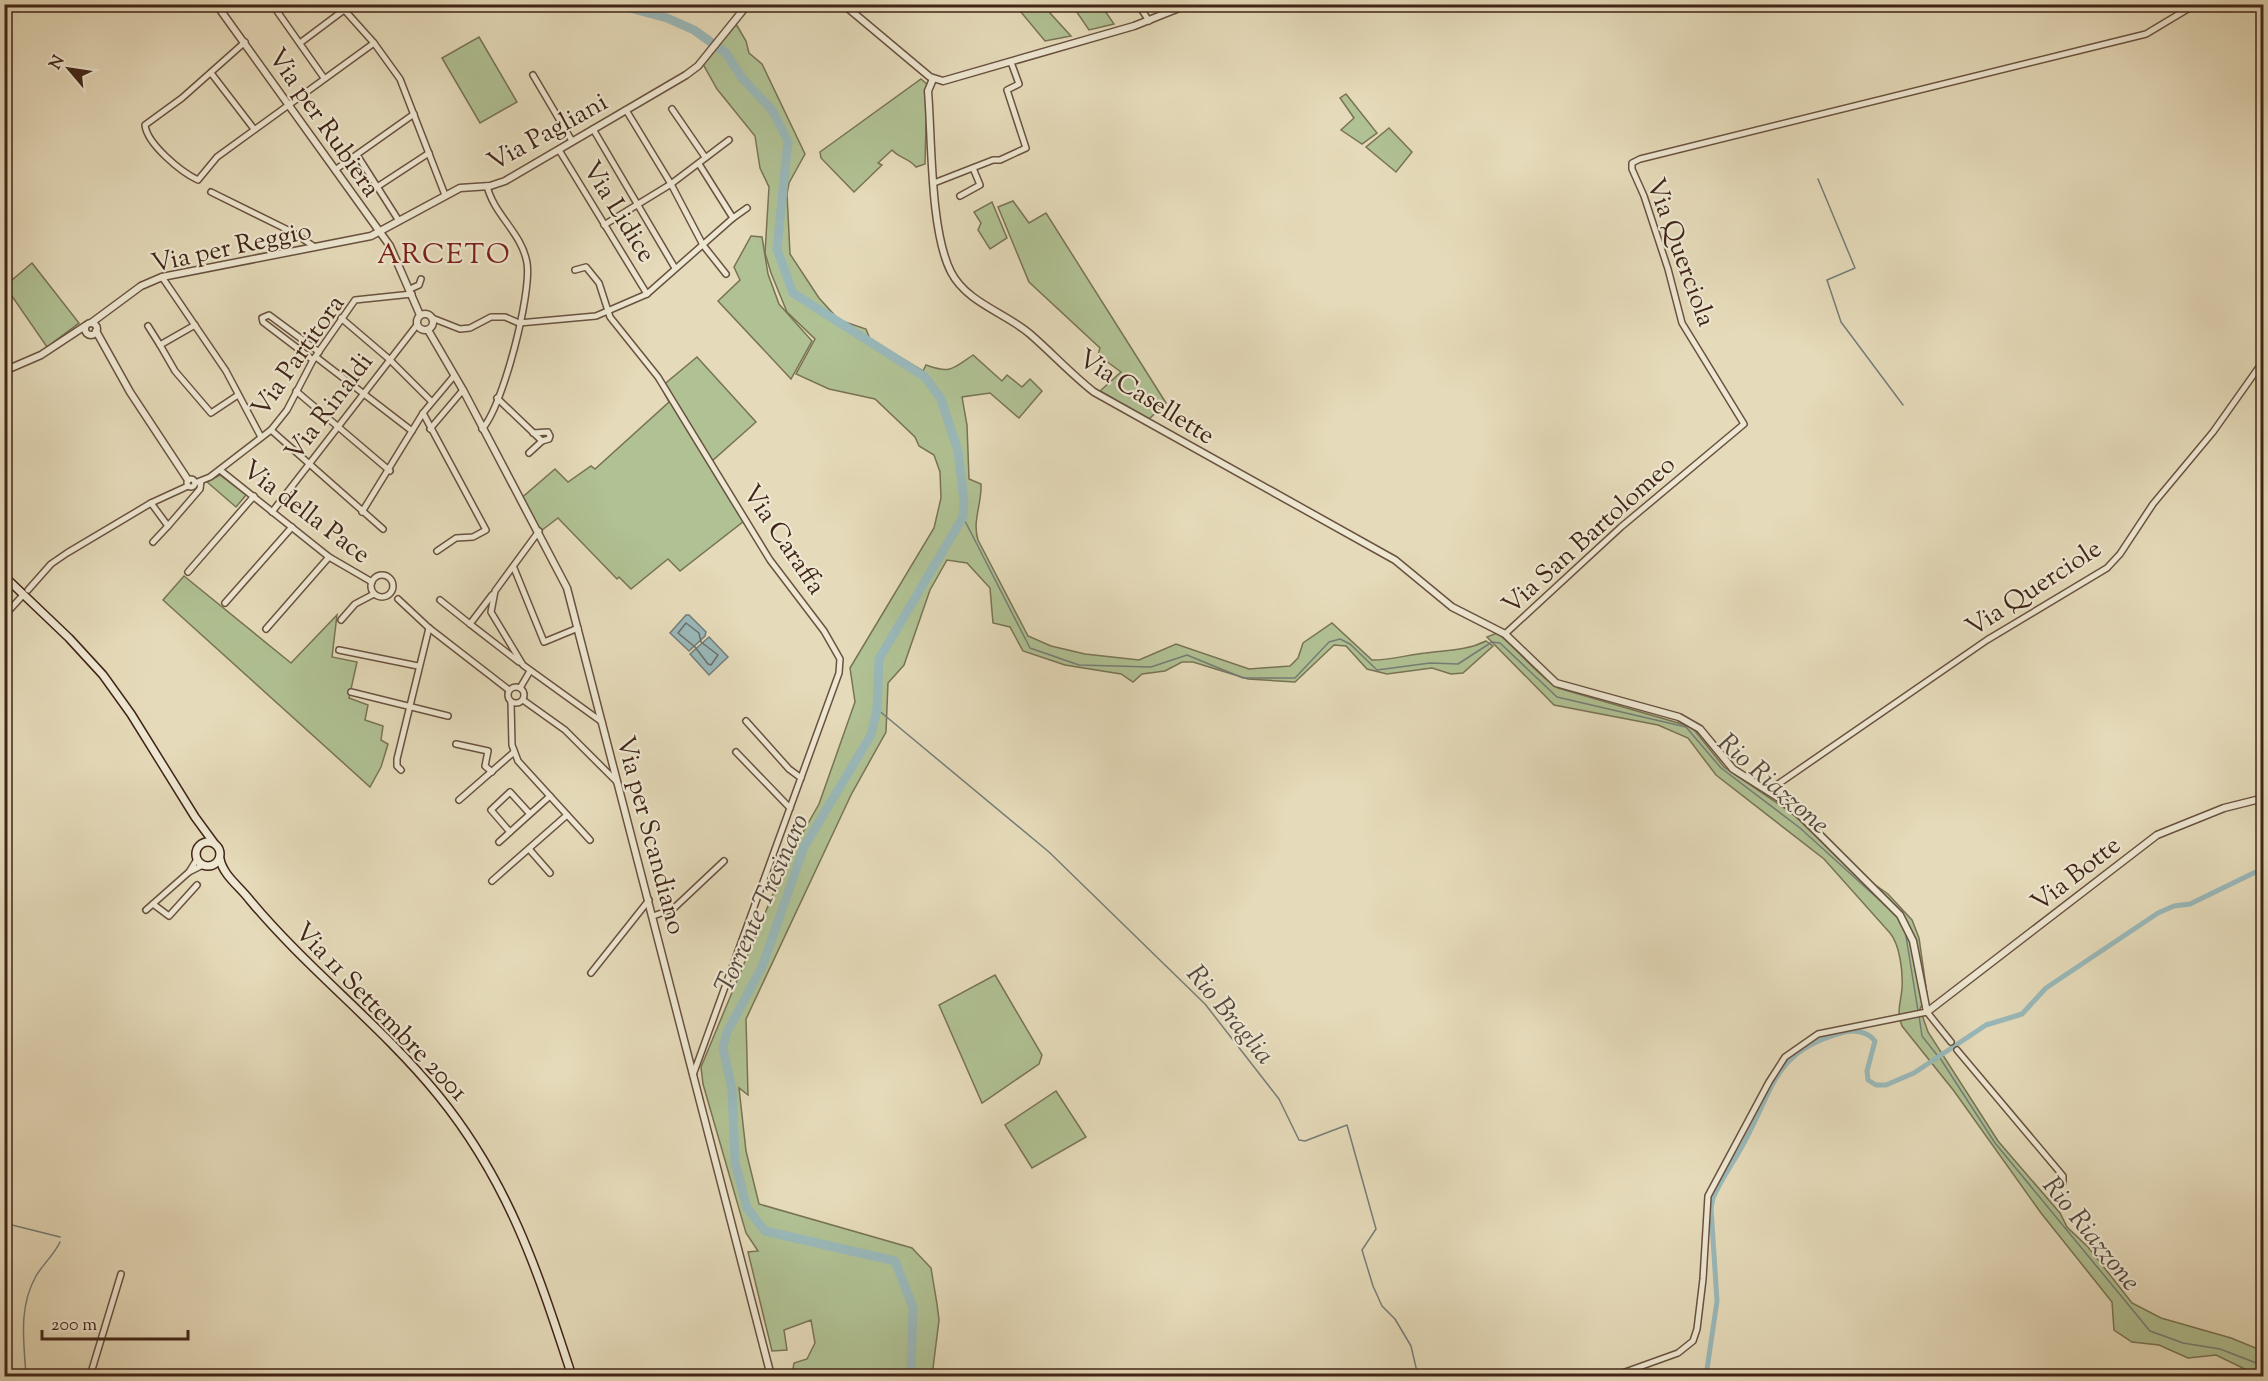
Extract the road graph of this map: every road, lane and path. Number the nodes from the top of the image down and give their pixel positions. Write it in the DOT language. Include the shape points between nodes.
graph roads {
  1 [pos="272,4"];
  2 [pos="339,4"];
  3 [pos="748,4"];
  4 [pos="843,4"];
  5 [pos="1138,4"];
  6 [pos="1190,4"];
  7 [pos="2196,4"];
  8 [pos="220,6"];
  9 [pos="344,10"];
  10 [pos="1149,21"];
  11 [pos="245,42"];
  12 [pos="300,43"];
  13 [pos="374,43"];
  14 [pos="1012,65"];
  15 [pos="211,73"];
  16 [pos="533,75"];
  17 [pos="324,78"];
  18 [pos="933,79"];
  19 [pos="288,105"];
  20 [pos="672,109"];
  21 [pos="626,110"];
  22 [pos="414,114"];
  23 [pos="254,129"];
  24 [pos="593,129"];
  25 [pos="729,140"];
  26 [pos="572,141"];
  27 [pos="559,150"];
  28 [pos="429,153"];
  29 [pos="357,154"];
  30 [pos="705,156"];
  31 [pos="699,164"];
  32 [pos="973,168"];
  33 [pos="335,170"];
  34 [pos="934,183"];
  35 [pos="671,184"];
  36 [pos="487,186"];
  37 [pos="377,187"];
  38 [pos="211,192"];
  39 [pos="445,195"];
  40 [pos="960,196"];
  41 [pos="638,204"];
  42 [pos="747,208"];
  43 [pos="733,218"];
  44 [pos="399,221"];
  45 [pos="604,225"];
  46 [pos="379,233"];
  47 [pos="703,245"];
  48 [pos="315,247"];
  49 [pos="675,268"];
  50 [pos="575,270"];
  51 [pos="726,274"];
  52 [pos="162,277"];
  53 [pos="422,279"];
  54 [pos="411,291"];
  55 [pos="647,294"];
  56 [pos="610,311"];
  57 [pos="420,315"];
  58 [pos="341,318"];
  59 [pos="435,320"];
  60 [pos="519,322"];
  61 [pos="195,325"];
  62 [pos="417,325"];
  63 [pos="148,326"];
  64 [pos="91,329"];
  65 [pos="429,329"];
  66 [pos="160,345"];
  67 [pos="316,356"];
  68 [pos="389,359"];
  69 [pos="2264,360"];
  70 [pos="4,371"];
  71 [pos="454,376"];
  72 [pos="463,390"];
  73 [pos="296,391"];
  74 [pos="363,393"];
  75 [pos="238,395"];
  76 [pos="497,398"];
  77 [pos="431,401"];
  78 [pos="423,413"];
  79 [pos="1744,424"];
  80 [pos="338,426"];
  81 [pos="430,429"];
  82 [pos="482,429"];
  83 [pos="271,430"];
  84 [pos="412,431"];
  85 [pos="533,433"];
  86 [pos="261,437"];
  87 [pos="542,441"];
  88 [pos="529,453"];
  89 [pos="308,465"];
  90 [pos="220,470"];
  91 [pos="390,471"];
  92 [pos="193,483"];
  93 [pos="254,496"];
  94 [pos="151,502"];
  95 [pos="272,512"];
  96 [pos="362,512"];
  97 [pos="168,526"];
  98 [pos="292,527"];
  99 [pos="383,529"];
  100 [pos="539,531"];
  101 [pos="153,542"];
  102 [pos="437,551"];
  103 [pos="330,557"];
  104 [pos="514,567"];
  105 [pos="188,572"];
  106 [pos="4,576"];
  107 [pos="372,582"];
  108 [pos="495,591"];
  109 [pos="26,592"];
  110 [pos="374,594"];
  111 [pos="389,594"];
  112 [pos="440,600"];
  113 [pos="225,603"];
  114 [pos="4,616"];
  115 [pos="341,620"];
  116 [pos="471,624"];
  117 [pos="429,628"];
  118 [pos="578,628"];
  119 [pos="266,629"];
  120 [pos="1505,634"];
  121 [pos="339,650"];
  122 [pos="523,665"];
  123 [pos="418,666"];
  124 [pos="530,670"];
  125 [pos="520,688"];
  126 [pos="508,690"];
  127 [pos="351,692"];
  128 [pos="522,700"];
  129 [pos="511,702"];
  130 [pos="410,706"];
  131 [pos="448,716"];
  132 [pos="746,721"];
  133 [pos="602,722"];
  134 [pos="456,744"];
  135 [pos="514,752"];
  136 [pos="736,752"];
  137 [pos="610,754"];
  138 [pos="599,761"];
  139 [pos="401,770"];
  140 [pos="492,772"];
  141 [pos="801,778"];
  142 [pos="617,782"];
  143 [pos="1768,790"];
  144 [pos="550,796"];
  145 [pos="2264,798"];
  146 [pos="459,800"];
  147 [pos="790,808"];
  148 [pos="530,814"];
  149 [pos="567,815"];
  150 [pos="195,817"];
  151 [pos="510,832"];
  152 [pos="590,840"];
  153 [pos="499,842"];
  154 [pos="214,843"];
  155 [pos="201,844"];
  156 [pos="529,849"];
  157 [pos="197,858"];
  158 [pos="220,859"];
  159 [pos="724,861"];
  160 [pos="203,865"];
  161 [pos="213,866"];
  162 [pos="189,872"];
  163 [pos="550,873"];
  164 [pos="492,881"];
  165 [pos="233,882"];
  166 [pos="179,883"];
  167 [pos="197,885"];
  168 [pos="187,894"];
  169 [pos="649,900"];
  170 [pos="153,904"];
  171 [pos="146,910"];
  172 [pos="653,916"];
  173 [pos="591,973"];
  174 [pos="1924,1013"];
  175 [pos="1951,1042"];
  176 [pos="1957,1050"];
  177 [pos="693,1076"];
  178 [pos="2063,1183"];
  179 [pos="120,1274"];
  180 [pos="90,1377"];
  181 [pos="572,1377"];
  182 [pos="771,1377"];
  183 [pos="1614,1377"];
  1 -- 12 [label="street"];
  2 -- 9 [label="street"];
  3 -- 21 [label="street, Via Pagliani" via="698,66"];
  4 -- 18 [label="street"];
  5 -- 10 [label="street"];
  6 -- 10 [label="street"];
  7 -- 79 [label="street, Via Querciola" via="2146,34 1632,163 1682,323"];
  8 -- 11 [label="street, Via per Rubiera"];
  9 -- 12 [label="street"];
  9 -- 13 [label="street"];
  10 -- 18 [label="street" via="954,80"];
  11 -- 15 [label="street"];
  11 -- 19 [label="street, Via per Rubiera"];
  12 -- 17 [label="street"];
  13 -- 17 [label="street"];
  13 -- 22 [label="street" via="400,79"];
  14 -- 32 [label="street" via="1019,84 1006,90 1026,148"];
  15 -- 23 [label="street"];
  15 -- 23 [label="street" via="145,125 145,129 177,167 198,180 217,157"];
  16 -- 26 [label="street"];
  17 -- 19 [label="street"];
  18 -- 34 [label="street, Via Casellette" via="928,91"];
  19 -- 23 [label="street"];
  19 -- 33 [label="street, Via per Rubiera"];
  20 -- 30 [label="street"];
  21 -- 24 [label="street, Via Pagliani"];
  21 -- 35 [label="street"];
  22 -- 28 [label="street"];
  22 -- 29 [label="street"];
  24 -- 26 [label="street, Via Pagliani"];
  24 -- 41 [label="street"];
  25 -- 30 [label="street"];
  26 -- 27 [label="street, Via Pagliani"];
  27 -- 36 [label="street, Via Pagliani" via="505,181"];
  27 -- 45 [label="street, Via Lidice"];
  28 -- 37 [label="street"];
  28 -- 39 [label="street"];
  29 -- 33 [label="street"];
  29 -- 37 [label="street"];
  30 -- 31 [label="street"];
  31 -- 35 [label="street"];
  31 -- 43 [label="street"];
  32 -- 34 [label="street"];
  32 -- 40 [label="street" via="980,185"];
  33 -- 46 [label="street, Via per Rubiera"];
  34 -- 120 [label="street, Via Casellette" via="939,226 952,274 988,307 1030,334 1066,370 1094,392 1395,560 1452,607"];
  35 -- 41 [label="street"];
  35 -- 47 [label="street"];
  36 -- 39 [label="street, Via Pagliani" via="466,186"];
  36 -- 60 [label="street" via="520,241 527,263"];
  37 -- 44 [label="street"];
  38 -- 48 [label="street" via="301,236"];
  39 -- 44 [label="street, Via Pagliani"];
  41 -- 45 [label="street"];
  41 -- 49 [label="street"];
  42 -- 43 [label="street"];
  43 -- 47 [label="street"];
  44 -- 46 [label="street, Via Pagliani"];
  45 -- 55 [label="street, Via Lidice"];
  46 -- 48 [label="street, Via per Reggio"];
  46 -- 54 [label="street" via="396,256"];
  47 -- 49 [label="street"];
  47 -- 51 [label="street"];
  48 -- 52 [label="street, Via per Reggio"];
  49 -- 55 [label="street"];
  50 -- 56 [label="street, Via Caraffa" via="586,267 599,283"];
  52 -- 61 [label="street"];
  52 -- 64 [label="street, Via per Reggio" via="141,286 100,315"];
  53 -- 54 [label="street"];
  54 -- 57 [label="street"];
  54 -- 58 [label="street, Via Partitora" via="355,300"];
  55 -- 56 [label="street"];
  56 -- 60 [label="street" via="580,319"];
  56 -- 141 [label="street, Via Caraffa" via="614,322 658,376 770,560 837,652 841,666"];
  57 -- 59 [label="street"];
  57 -- 62 [label="street"];
  58 -- 67 [label="street, Via Partitora"];
  58 -- 68 [label="street"];
  59 -- 60 [label="street" via="460,329 491,317"];
  59 -- 65 [label="street"];
  60 -- 76 [label="street" via="511,364"];
  61 -- 66 [label="street"];
  61 -- 75 [label="street"];
  62 -- 65 [label="street" via="421,330"];
  62 -- 68 [label="street, Via Rinaldi"];
  63 -- 66 [label="street"];
  64 -- 70 [label="street, Via per Reggio" via="73,334 41,355"];
  64 -- 92 [label="street" via="141,410"];
  65 -- 71 [label="street, Via per Scandiano"];
  66 -- 75 [label="street" via="175,371 211,412"];
  67 -- 67 [label="street" via="269,315 262,318 263,322"];
  67 -- 73 [label="street, Via Partitora"];
  67 -- 74 [label="street"];
  68 -- 74 [label="street, Via Rinaldi"];
  68 -- 77 [label="street"];
  69 -- 143 [label="street, Via Querciole" via="2107,567 1996,634"];
  71 -- 72 [label="street, Via per Scandiano"];
  71 -- 77 [label="street"];
  72 -- 81 [label="street"];
  72 -- 82 [label="street, Via per Scandiano"];
  73 -- 80 [label="street"];
  73 -- 83 [label="street, Via Partitora"];
  74 -- 80 [label="street, Via Rinaldi"];
  74 -- 84 [label="street"];
  75 -- 86 [label="street"];
  76 -- 82 [label="street"];
  76 -- 85 [label="street"];
  77 -- 78 [label="street"];
  78 -- 81 [label="street"];
  78 -- 84 [label="street"];
  79 -- 120 [label="street, Via San Bartolomeo" via="1621,527"];
  80 -- 89 [label="street, Via Rinaldi"];
  80 -- 91 [label="street"];
  81 -- 102 [label="street" via="486,530 473,537 456,538"];
  82 -- 100 [label="street, Via per Scandiano"];
  83 -- 86 [label="street, Via Partitora"];
  83 -- 89 [label="street"];
  84 -- 91 [label="street"];
  85 -- 87 [label="street"];
  85 -- 87 [label="street" via="550,434 549,439"];
  86 -- 90 [label="street, Via Partitora"];
  87 -- 88 [label="street"];
  89 -- 95 [label="street, Via Rinaldi"];
  89 -- 96 [label="street"];
  90 -- 92 [label="street, Via Partitora"];
  90 -- 93 [label="street, Via della Pace"];
  91 -- 96 [label="street"];
  92 -- 94 [label="street, Via Partitora"];
  92 -- 97 [label="street" via="200,489"];
  93 -- 95 [label="street, Via della Pace"];
  93 -- 105 [label="street"];
  94 -- 97 [label="street"];
  94 -- 109 [label="street, Via Partitora" via="51,564"];
  95 -- 98 [label="street, Via della Pace"];
  96 -- 99 [label="street"];
  97 -- 101 [label="street"];
  98 -- 103 [label="street, Via della Pace"];
  98 -- 113 [label="street"];
  100 -- 104 [label="street"];
  100 -- 118 [label="street, Via per Scandiano" via="567,588"];
  103 -- 107 [label="street, Via della Pace"];
  103 -- 119 [label="street"];
  104 -- 108 [label="street"];
  104 -- 118 [label="street" via="544,642"];
  106 -- 109 [label="main road, Via 11 Settembre 2001"];
  107 -- 110 [label="street"];
  107 -- 111 [label="street" via="379,576 388,577 392,583"];
  108 -- 116 [label="street"];
  108 -- 122 [label="street" via="491,612"];
  109 -- 114 [label="street, Via Partitora"];
  109 -- 150 [label="main road, Via 11 Settembre 2001" via="110,684"];
  110 -- 111 [label="street" via="381,598"];
  110 -- 115 [label="street" via="355,604"];
  111 -- 117 [label="street"];
  112 -- 116 [label="street"];
  116 -- 122 [label="street"];
  117 -- 123 [label="street"];
  117 -- 126 [label="street"];
  118 -- 133 [label="street, Via per Scandiano"];
  120 -- 143 [label="street, Via San Bartolomeo" via="1556,683 1692,723 1728,765"];
  121 -- 123 [label="street"];
  122 -- 124 [label="street"];
  123 -- 130 [label="street"];
  124 -- 125 [label="street"];
  124 -- 133 [label="street"];
  125 -- 126 [label="street"];
  125 -- 128 [label="street"];
  126 -- 129 [label="street"];
  127 -- 130 [label="street"];
  128 -- 129 [label="street"];
  128 -- 138 [label="street" via="565,729"];
  129 -- 135 [label="street"];
  130 -- 131 [label="street"];
  130 -- 139 [label="street" via="397,759"];
  132 -- 141 [label="street"];
  133 -- 137 [label="street, Via per Scandiano"];
  134 -- 140 [label="street" via="488,751 485,766"];
  135 -- 140 [label="street"];
  135 -- 144 [label="street"];
  136 -- 147 [label="street"];
  137 -- 138 [label="street"];
  137 -- 142 [label="street, Via per Scandiano"];
  138 -- 142 [label="street"];
  140 -- 146 [label="street"];
  141 -- 147 [label="street, Via Caraffa"];
  142 -- 169 [label="street, Via per Scandiano"];
  143 -- 174 [label="street, Via San Bartolomeo" via="1817,831 1904,920 1914,941"];
  144 -- 148 [label="street"];
  144 -- 149 [label="street"];
  145 -- 174 [label="street, Via Botte" via="2224,807 2157,835"];
  147 -- 177 [label="street, Via Caraffa"];
  148 -- 151 [label="street"];
  148 -- 151 [label="street" via="510,792 491,810"];
  149 -- 152 [label="street"];
  149 -- 156 [label="street"];
  150 -- 154 [label="main road, Via 11 Settembre 2001"];
  150 -- 155 [label="main road, Via 11 Settembre 2001"];
  151 -- 153 [label="street"];
  154 -- 155 [label="main road"];
  154 -- 158 [label="main road, Via 11 Settembre 2001" via="221,852"];
  155 -- 157 [label="main road, Via 11 Settembre 2001" via="196,850"];
  156 -- 163 [label="street"];
  156 -- 164 [label="street"];
  157 -- 160 [label="main road"];
  157 -- 162 [label="street"];
  158 -- 161 [label="main road"];
  158 -- 165 [label="main road, Via 11 Settembre 2001"];
  159 -- 172 [label="street" via="673,909"];
  160 -- 161 [label="main road"];
  160 -- 162 [label="street"];
  161 -- 165 [label="main road, Via 11 Settembre 2001"];
  162 -- 166 [label="street"];
  165 -- 181 [label="main road, Via 11 Settembre 2001" via="283,938 419,1074 462,1126 519,1225"];
  166 -- 168 [label="street"];
  166 -- 170 [label="street"];
  167 -- 168 [label="street"];
  168 -- 170 [label="street" via="169,916"];
  169 -- 172 [label="street, Via per Scandiano"];
  169 -- 173 [label="street"];
  170 -- 171 [label="street"];
  172 -- 177 [label="street, Via per Scandiano"];
  174 -- 175 [label="street"];
  174 -- 183 [label="street" via="1818,1034 1785,1056 1708,1196 1703,1279 1693,1341 1678,1353"];
  176 -- 178 [label="street" via="2063,1176"];
  177 -- 182 [label="street, Via per Scandiano"];
  179 -- 180 [label="street"];
}
